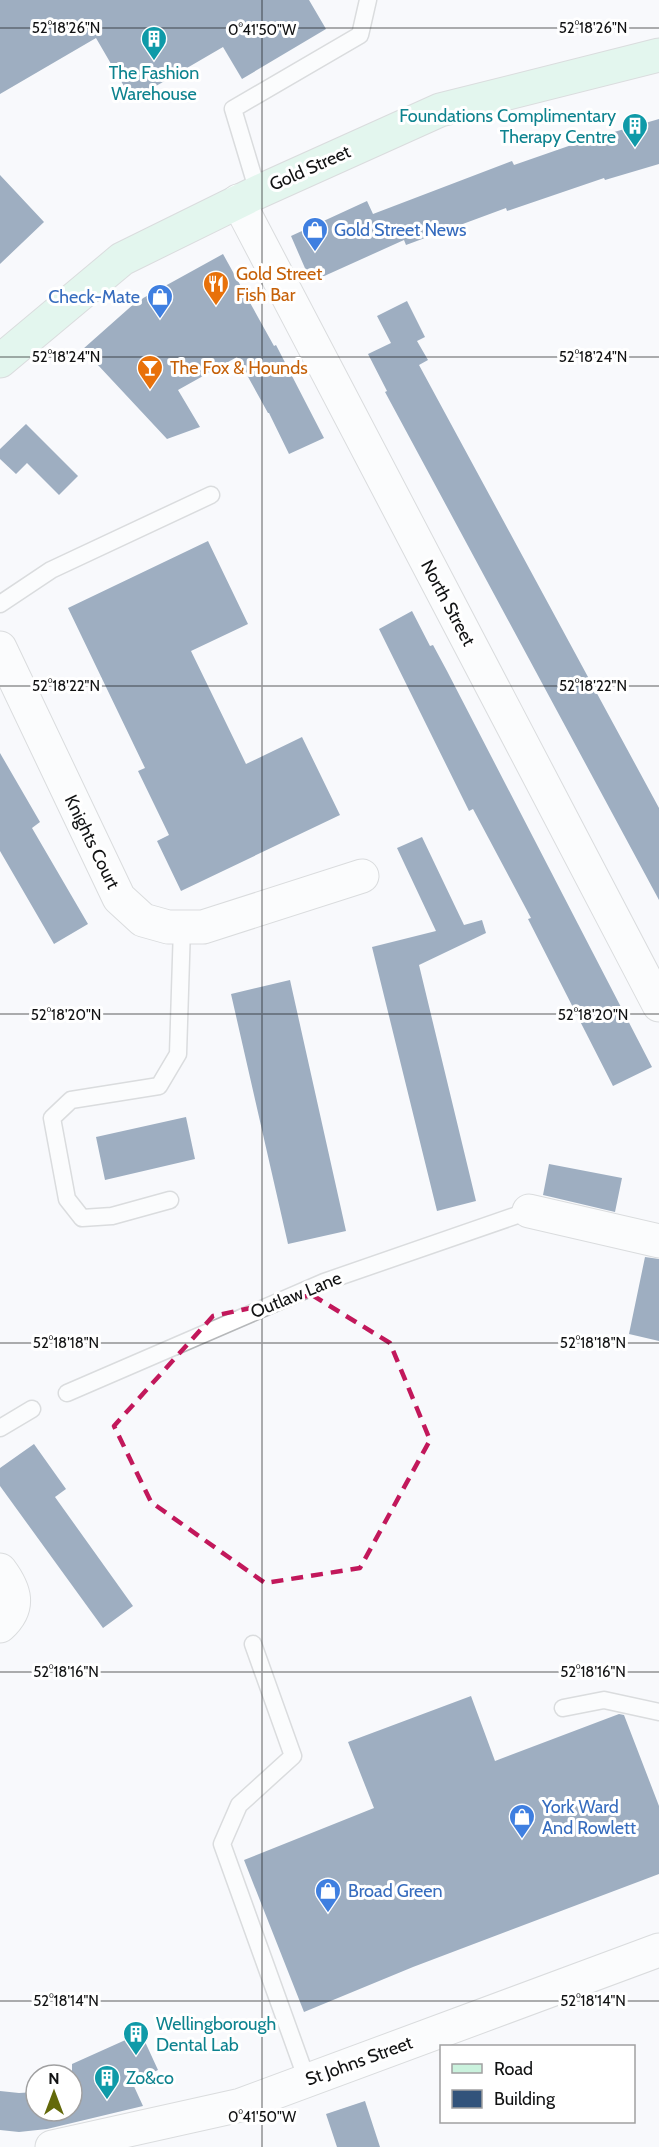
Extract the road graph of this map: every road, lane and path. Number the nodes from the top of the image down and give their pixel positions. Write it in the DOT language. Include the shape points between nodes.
graph roads {
  1 [pos="368,0"];
  2 [pos="659,55"];
  3 [pos="248,196"];
  4 [pos="0,361"];
  5 [pos="211,495"];
  6 [pos="0,604"];
  7 [pos="0,648"];
  8 [pos="362,876"];
  9 [pos="182,927"];
  10 [pos="659,1005"];
  11 [pos="170,1200"];
  12 [pos="530,1211"];
  13 [pos="659,1241"];
  14 [pos="67,1393"];
  15 [pos="33,1409"];
  16 [pos="0,1428"];
  17 [pos="0,1570"];
  18 [pos="0,1626"];
  19 [pos="253,1644"];
  20 [pos="563,1708"];
  21 [pos="659,1712"];
  22 [pos="659,1950"];
  23 [pos="307,2080"];
  24 [pos="52,2147"];
  1 -- 3 [label="lane" via="360,35 233,109"];
  2 -- 3 [label="street, Gold Street" via="440,110"];
  3 -- 4 [label="street, Gold Street" via="122,259"];
  3 -- 10 [label="street, North Street"];
  5 -- 6 [label="lane" via="51,570"];
  7 -- 9 [label="street, Knights Court" via="119,898 143,920"];
  8 -- 9 [label="street, Knights Court" via="203,927"];
  9 -- 11 [label="lane" via="178,1054 159,1086 71,1101 52,1118 67,1199 82,1218 112,1216"];
  12 -- 13 [label="street"];
  12 -- 14 [label="lane, Outlaw Lane" via="324,1282"];
  15 -- 16 [label="lane"];
  17 -- 18 [label="street" via="14,1599 13,1611"];
  19 -- 23 [label="lane" via="293,1756 239,1805 222,1844"];
  20 -- 21 [label="lane" via="604,1700"];
  22 -- 23 [label="street, St Johns Street"];
  23 -- 24 [label="street, St Johns Street" via="241,2105"];
}
